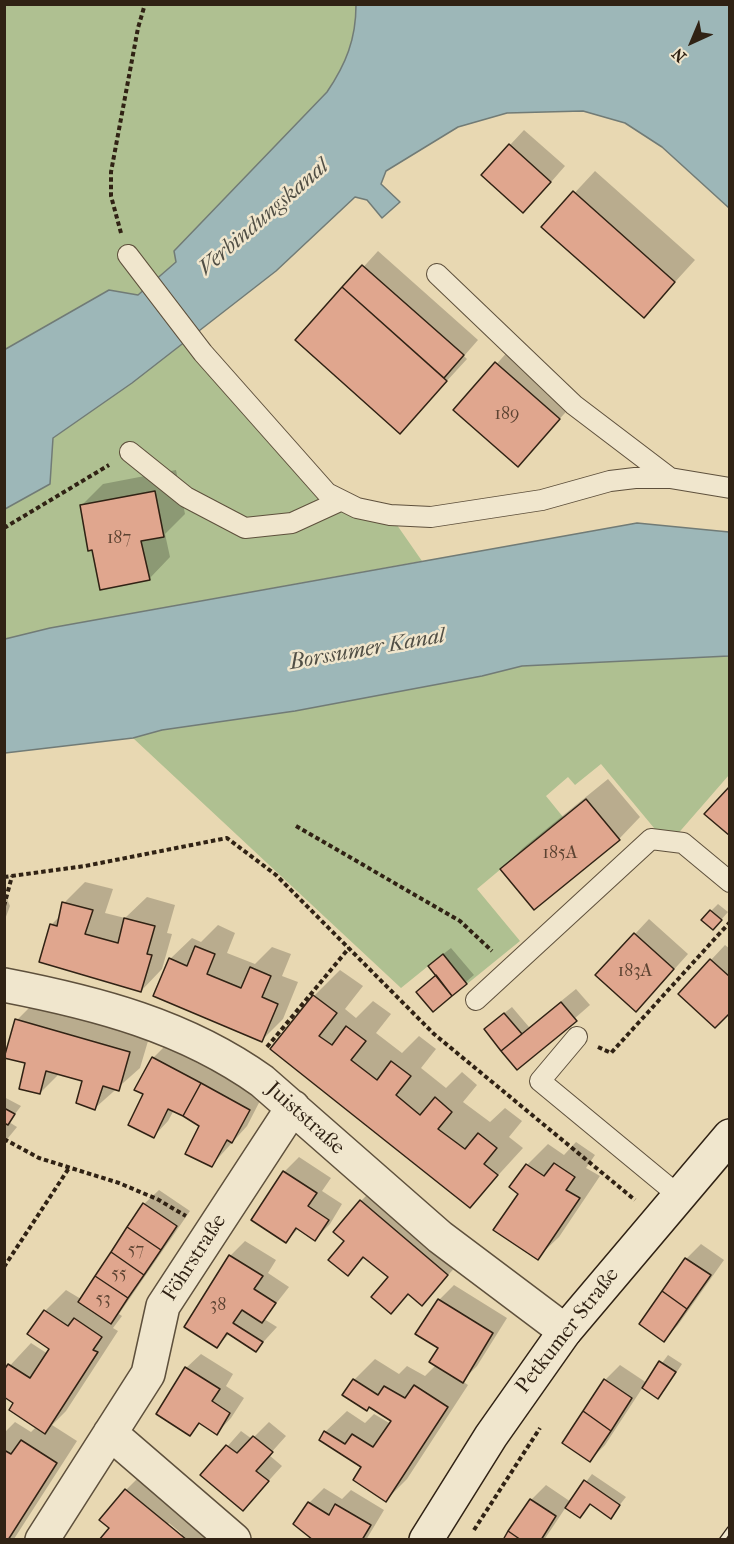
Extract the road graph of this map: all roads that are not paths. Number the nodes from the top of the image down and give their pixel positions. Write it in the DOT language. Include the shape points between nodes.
graph roads {
  1 [pos="128,255"];
  2 [pos="437,274"];
  3 [pos="130,452"];
  4 [pos="670,478"];
  5 [pos="729,488"];
  6 [pos="340,501"];
  7 [pos="729,882"];
  8 [pos="4,985"];
  9 [pos="476,1000"];
  10 [pos="577,1036"];
  11 [pos="293,1107"];
  12 [pos="729,1136"];
  13 [pos="668,1207"];
  14 [pos="565,1331"];
  15 [pos="111,1433"];
  16 [pos="42,1539"];
  17 [pos="234,1539"];
  18 [pos="426,1539"];
  1 -- 6 [label="lane" via="203,353 327,493"];
  2 -- 4 [label="lane" via="574,405"];
  3 -- 6 [label="lane" via="186,497 245,528 292,523"];
  4 -- 5 [label="lane"];
  4 -- 6 [label="lane" via="610,481 542,500 431,517 390,515"];
  7 -- 9 [label="lane" via="683,843 651,839"];
  8 -- 11 [label="street, Juiststraße" via="132,1014 201,1043 248,1071"];
  10 -- 13 [label="lane" via="540,1082"];
  11 -- 14 [label="street, Juiststraße" via="440,1237"];
  11 -- 15 [label="street, Föhrstraße" via="163,1306 148,1374"];
  12 -- 13 [label="street, Petkumer Straße"];
  13 -- 14 [label="street, Petkumer Straße"];
  14 -- 18 [label="street, Petkumer Straße" via="491,1436"];
  15 -- 16 [label="street, Föhrstraße"];
  15 -- 17 [label="street"];
}
